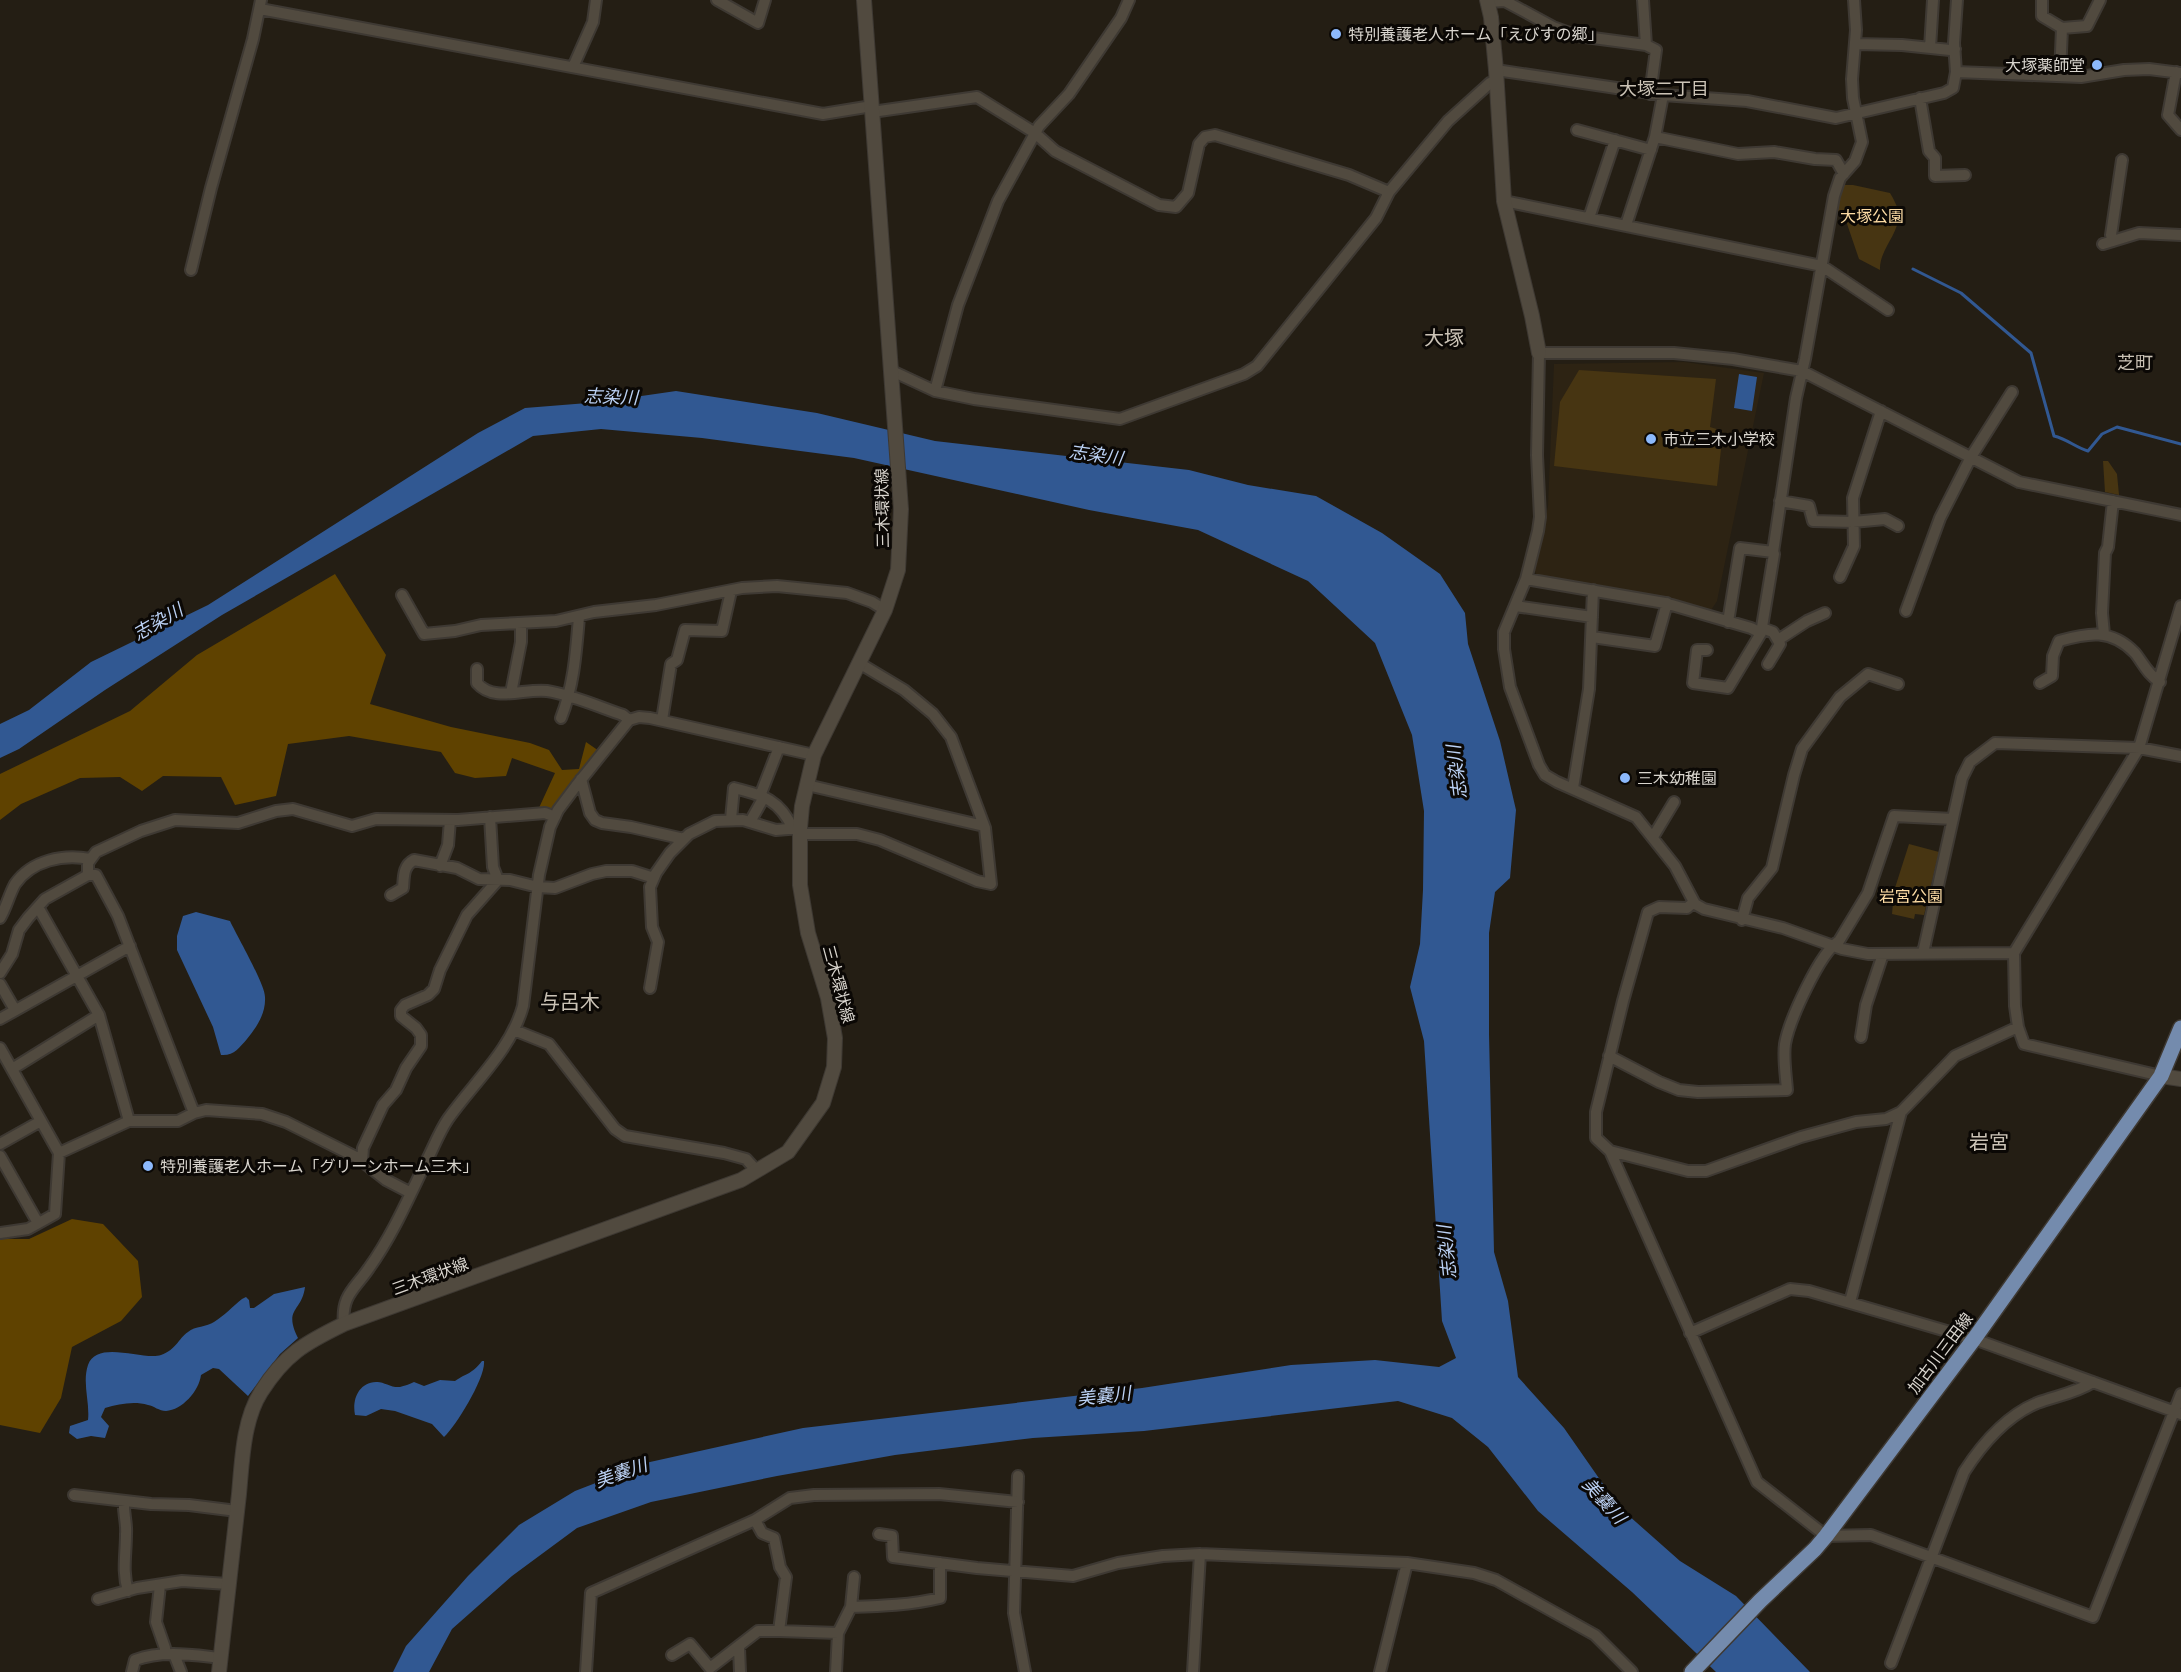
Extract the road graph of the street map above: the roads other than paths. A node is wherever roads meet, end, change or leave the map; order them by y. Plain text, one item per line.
1 (596, 0) edge
2 (717, 0) edge
3 (765, 0) edge
4 (864, 0) edge
5 (1129, 0) edge
6 (1643, 0) edge
7 (1854, 0) edge
8 (1933, 0) edge
9 (1957, 0) edge
10 (2042, 0) edge
11 (2100, 0) edge
12 (1487, 1) edge
13 (260, 4) edge
14 (2062, 28) junction
15 (1855, 44) junction
16 (1646, 45) junction
17 (1930, 48) junction
18 (1955, 49) junction
19 (573, 67) junction
20 (1956, 72) junction
21 (2178, 73) edge
22 (1496, 76) junction
23 (2060, 76) junction
24 (1650, 94) junction
25 (1663, 95) junction
26 (1920, 98) junction
27 (872, 109) junction
28 (1856, 113) junction
29 (1577, 130) dead end
30 (2181, 130) edge
31 (1035, 133) junction
32 (1655, 136) junction
33 (1614, 140) junction
34 (1651, 150) junction
35 (2122, 160) dead end
36 (1844, 174) junction
37 (1965, 175) dead end
38 (1389, 192) junction
39 (1504, 201) junction
40 (1589, 218) junction
41 (1626, 225) junction
42 (2181, 235) edge
43 (1822, 266) junction
44 (191, 270) dead end
45 (1888, 310) dead end
46 (1539, 353) junction
47 (892, 371) junction
48 (1802, 371) junction
49 (935, 391) junction
50 (2012, 392) dead end
51 (1881, 411) junction
52 (1971, 457) junction
53 (1780, 501) junction
54 (2113, 501) junction
55 (2181, 515) edge
56 (1853, 522) junction
57 (1898, 526) dead end
58 (1773, 552) junction
59 (1840, 577) dead end
60 (1526, 579) junction
61 (1593, 590) junction
62 (731, 591) junction
63 (402, 596) dead end
64 (1666, 603) junction
65 (1515, 606) junction
66 (2181, 606) edge
67 (885, 610) junction
68 (1906, 611) dead end
69 (1825, 613) dead end
70 (579, 617) junction
71 (1592, 617) junction
72 (1728, 622) junction
73 (521, 623) junction
74 (1761, 631) junction
75 (2104, 634) junction
76 (1592, 637) junction
77 (1778, 640) junction
78 (1707, 650) dead end
79 (859, 663) junction
80 (1768, 664) dead end
81 (477, 669) dead end
82 (2160, 682) junction
83 (2040, 683) dead end
84 (1898, 684) dead end
85 (512, 693) junction
86 (569, 697) junction
87 (561, 718) dead end
88 (629, 720) junction
89 (662, 720) junction
90 (779, 747) junction
91 (2139, 748) junction
92 (814, 755) junction
93 (2181, 756) edge
94 (581, 779) junction
95 (807, 784) junction
96 (1573, 788) junction
97 (762, 796) junction
98 (1674, 801) dead end
99 (490, 817) junction
100 (555, 817) junction
101 (731, 819) junction
102 (1953, 819) junction
103 (450, 820) junction
104 (750, 822) junction
105 (984, 826) junction
106 (798, 831) junction
107 (1653, 837) junction
108 (684, 839) junction
109 (90, 860) junction
110 (440, 866) junction
111 (88, 874) junction
112 (654, 878) junction
113 (498, 880) junction
114 (538, 887) junction
115 (391, 895) dead end
116 (1694, 902) junction
117 (38, 907) junction
118 (0, 918) edge
119 (1742, 920) junction
120 (130, 946) junction
121 (1831, 946) junction
122 (2014, 952) junction
123 (1923, 953) junction
124 (1883, 954) junction
125 (0, 973) edge
126 (77, 976) junction
127 (0, 984) edge
128 (650, 988) dead end
129 (15, 1010) junction
130 (99, 1015) junction
131 (0, 1019) edge
132 (2018, 1027) junction
133 (514, 1030) junction
134 (2180, 1035) edge
135 (1861, 1037) dead end
136 (0, 1048) edge
137 (1609, 1056) junction
138 (12, 1069) junction
139 (2161, 1076) junction
140 (2181, 1079) edge
141 (1901, 1112) junction
142 (194, 1113) junction
143 (41, 1121) junction
144 (129, 1121) junction
145 (0, 1144) edge
146 (1610, 1151) junction
147 (59, 1153) junction
148 (0, 1156) edge
149 (362, 1161) junction
150 (757, 1171) junction
151 (411, 1193) junction
152 (38, 1223) junction
153 (0, 1233) edge
154 (1850, 1302) junction
155 (344, 1324) junction
156 (1690, 1333) junction
157 (1974, 1339) junction
158 (2093, 1382) junction
159 (2181, 1394) edge
160 (2178, 1413) edge
161 (1018, 1476) dead end
162 (74, 1495) dead end
163 (124, 1501) junction
164 (1018, 1502) junction
165 (237, 1511) junction
166 (755, 1520) junction
167 (879, 1534) dead end
168 (1826, 1536) junction
169 (1200, 1554) junction
170 (1930, 1557) junction
171 (940, 1563) junction
172 (1407, 1563) junction
173 (1015, 1571) junction
174 (854, 1577) dead end
175 (160, 1584) junction
176 (228, 1584) junction
177 (128, 1591) junction
178 (98, 1599) dead end
179 (851, 1607) junction
180 (779, 1631) junction
181 (838, 1633) junction
182 (739, 1648) junction
183 (169, 1654) junction
184 (672, 1655) dead end
185 (221, 1658) junction
186 (1891, 1663) dead end
187 (132, 1672) edge
188 (181, 1672) edge
189 (219, 1672) edge
190 (586, 1672) edge
191 (740, 1672) edge
192 (836, 1672) edge
193 (1025, 1672) edge
194 (1193, 1672) edge
195 (1380, 1672) edge
196 (1632, 1672) edge
197 (1692, 1672) edge

1 - 19 street
2 - 3 street
4 - 27 main road, 三木環状線
5 - 31 street
6 - 16 street
7 - 15 street
8 - 17 street
9 - 18 street
10 - 14 street
11 - 14 street
12 - 16 street
12 - 22 main road
13 - 19 street
13 - 44 street
14 - 23 street
15 - 17 street
15 - 28 street
16 - 24 street
17 - 18 street
18 - 20 street
19 - 27 street
20 - 23 street
20 - 26 street
21 - 23 street
21 - 30 street
22 - 24 street
22 - 38 street
22 - 39 main road
24 - 25 street
25 - 28 street
25 - 32 street
26 - 28 street
26 - 37 street
27 - 31 street
27 - 47 main road, 三木環状線
28 - 36 street
29 - 33 street
31 - 38 street
31 - 49 street
32 - 34 street
32 - 36 street
33 - 34 street
33 - 40 street
34 - 41 street
35 - 42 street
36 - 43 street
38 - 49 street
39 - 40 street
39 - 46 main road
40 - 41 street
41 - 43 street
43 - 45 street
43 - 48 street
46 - 48 street
46 - 60 street
47 - 49 street
47 - 67 main road, 三木環状線
48 - 51 street
48 - 53 street
50 - 52 street
51 - 52 street
51 - 56 street
52 - 54 street
52 - 68 street
53 - 56 street
53 - 58 street
54 - 55 street
54 - 75 street
56 - 57 street
56 - 59 street
58 - 72 street
58 - 74 street
60 - 61 street
60 - 65 street
61 - 64 street
61 - 71 street
62 - 67 street
62 - 70 street
62 - 89 street
63 - 73 street
64 - 72 street
64 - 76 street
65 - 71 street
65 - 96 street
66 - 82 street
67 - 79 main road, 三木環状線
69 - 77 street
70 - 73 street
70 - 86 street
71 - 76 street
72 - 74 street
73 - 85 street
74 - 77 street
74 - 78 street
75 - 82 street
75 - 83 street
76 - 96 street
77 - 80 street
79 - 92 main road, 三木環状線
79 - 105 street
81 - 85 street
82 - 91 street
84 - 119 street
85 - 86 street
86 - 87 street
86 - 88 street
88 - 89 street
88 - 94 street
89 - 90 street
90 - 92 street
90 - 97 street
91 - 93 street
91 - 102 street
91 - 122 street
92 - 95 main road, 三木環状線
94 - 100 street
94 - 108 street
95 - 105 street
95 - 106 main road, 三木環状線
96 - 107 street
97 - 101 street
97 - 104 street
97 - 106 street
98 - 107 street
99 - 100 street
99 - 103 street
99 - 113 street
100 - 114 street
101 - 104 street
101 - 108 street
102 - 121 street
102 - 123 street
103 - 109 street
103 - 110 street
104 - 106 street
105 - 106 street
106 - 150 main road, 三木環状線
107 - 116 street
108 - 112 street
109 - 111 street
109 - 118 street
110 - 113 street
110 - 115 street
111 - 117 street
111 - 120 street
112 - 114 street
112 - 128 street
113 - 114 street
113 - 149 street
114 - 133 street
116 - 119 street
116 - 137 street
117 - 125 street
117 - 126 street
119 - 121 street
120 - 126 street
120 - 142 street
121 - 124 street
121 - 137 street
122 - 123 street
122 - 132 street
123 - 124 street
124 - 135 street
126 - 129 street
126 - 130 street
127 - 129 street
129 - 131 street
130 - 138 street
130 - 144 street
132 - 139 street
132 - 141 street
133 - 150 street
133 - 151 street
134 - 139 main road, 加古川三田線
136 - 138 street
137 - 146 street
138 - 143 street
139 - 140 main road
139 - 157 main road, 加古川三田線
141 - 146 street
141 - 154 street
142 - 144 street
142 - 149 street
143 - 145 street
143 - 147 street
144 - 147 street
146 - 156 street
147 - 152 street
148 - 152 street
149 - 151 street
150 - 155 main road, 三木環状線
151 - 155 street
152 - 153 street
154 - 156 street
154 - 157 street
155 - 165 main road, 三木環状線
156 - 168 street
157 - 158 street
157 - 168 main road, 加古川三田線
158 - 160 street
158 - 170 street
159 - 160 street
160 - 170 street
161 - 164 street
162 - 163 street
163 - 165 street
163 - 177 street
164 - 166 street
164 - 173 street
165 - 176 main road, 三木環状線
166 - 180 street
166 - 190 street
167 - 171 street
168 - 170 street
168 - 197 main road, 加古川三田線
169 - 172 street
169 - 173 street
169 - 194 street
170 - 186 street
171 - 173 street
171 - 179 street
172 - 195 street
172 - 196 street
173 - 193 street
174 - 179 street
175 - 176 street
175 - 177 street
175 - 183 street
176 - 185 main road, 三木環状線
177 - 178 street
179 - 181 street
180 - 181 street
180 - 182 street
181 - 192 street
182 - 184 street
182 - 191 street
183 - 185 street
183 - 187 street
183 - 188 street
185 - 189 main road, 三木環状線

